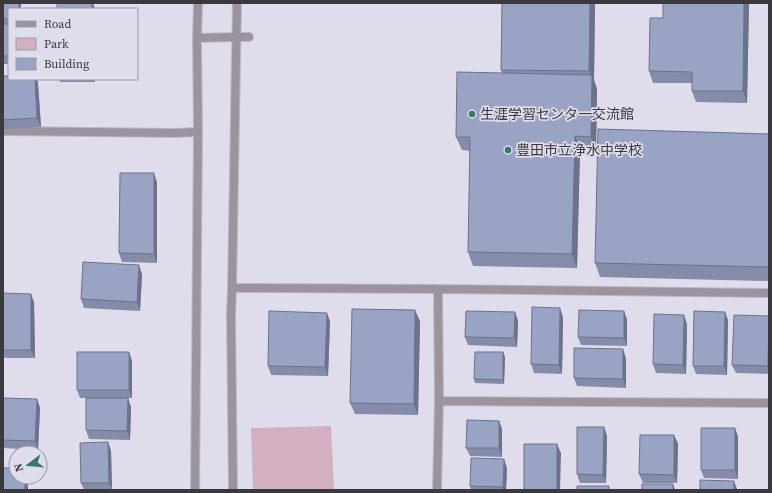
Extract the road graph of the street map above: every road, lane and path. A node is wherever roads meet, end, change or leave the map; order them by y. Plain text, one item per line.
1 (198, 3) edge
2 (237, 3) edge
3 (236, 37) junction
4 (197, 38) junction
5 (249, 38) dead end
6 (3, 132) edge
7 (198, 132) junction
8 (232, 288) junction
9 (438, 289) junction
10 (769, 292) edge
11 (439, 400) junction
12 (769, 403) edge
13 (195, 490) edge
14 (233, 490) edge
15 (437, 490) edge

1 - 4 street
2 - 3 street
3 - 4 street
3 - 5 street
3 - 8 street
4 - 7 street
6 - 7 street
7 - 13 street
8 - 9 street
8 - 14 street
9 - 10 street
9 - 11 street
11 - 12 street
11 - 15 street

